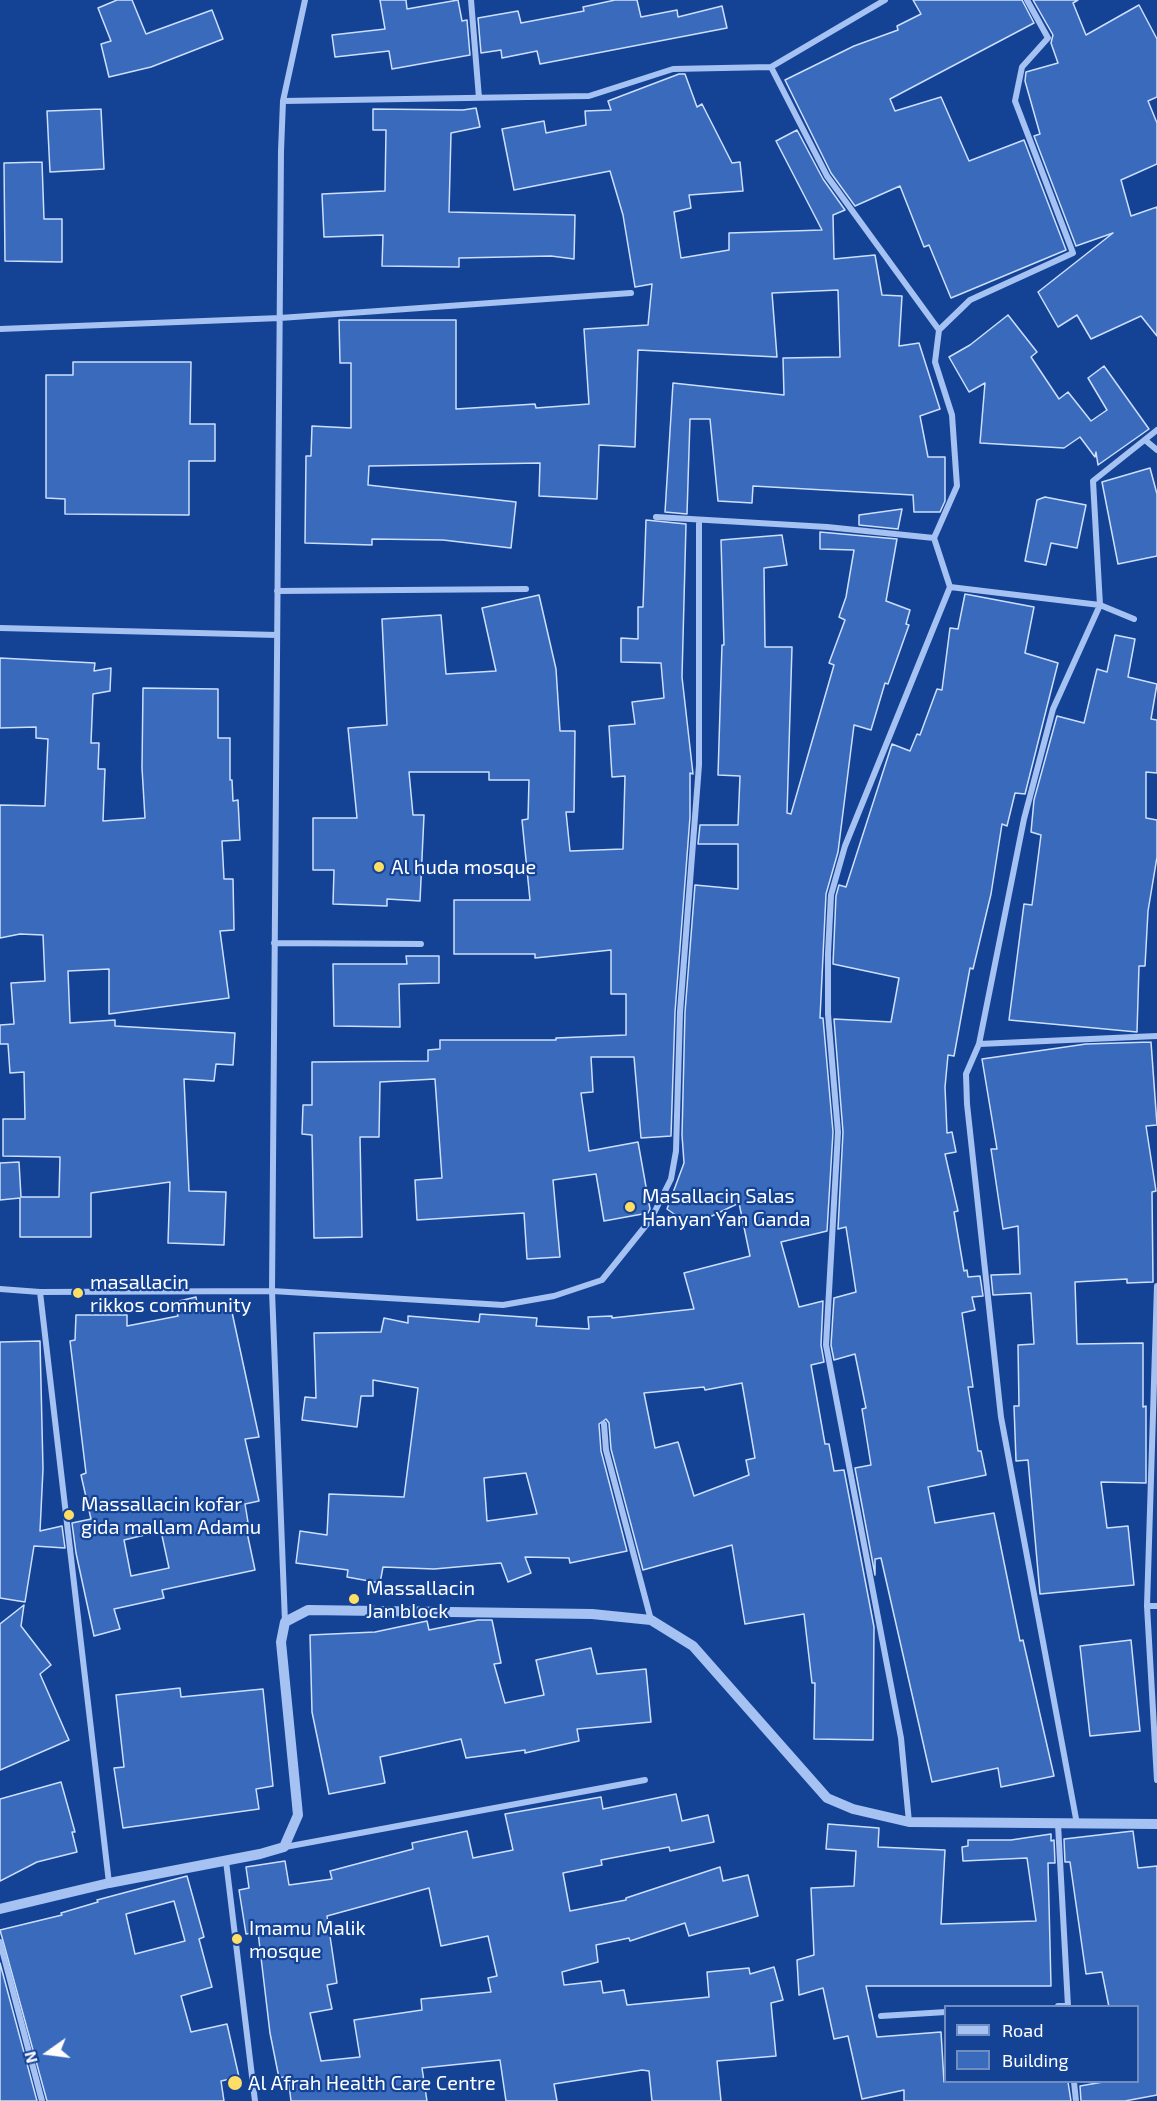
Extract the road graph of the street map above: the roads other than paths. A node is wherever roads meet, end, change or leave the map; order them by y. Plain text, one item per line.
1 (305, 0) edge
2 (471, 0) edge
3 (885, 0) edge
4 (1027, 0) edge
5 (771, 67) junction
6 (479, 98) junction
7 (283, 101) junction
8 (631, 293) dead end
9 (280, 318) junction
10 (0, 329) edge
11 (939, 330) junction
12 (1157, 430) edge
13 (1145, 440) junction
14 (1157, 450) edge
15 (656, 517) dead end
16 (699, 520) junction
17 (934, 538) junction
18 (951, 587) junction
19 (526, 589) dead end
20 (277, 591) junction
21 (1100, 605) junction
22 (1134, 618) dead end
23 (0, 627) edge
24 (277, 635) junction
25 (274, 943) junction
26 (421, 944) dead end
27 (1157, 1036) edge
28 (979, 1044) junction
29 (1157, 1286) edge
30 (0, 1289) edge
31 (40, 1292) junction
32 (272, 1292) junction
33 (604, 1424) dead end
34 (1154, 1430) edge
35 (1147, 1606) junction
36 (1157, 1606) edge
37 (651, 1620) junction
38 (285, 1622) junction
39 (645, 1780) dead end
40 (1157, 1780) edge
41 (909, 1822) junction
42 (1058, 1824) junction
43 (1077, 1824) junction
44 (1157, 1824) edge
45 (284, 1847) junction
46 (226, 1861) junction
47 (109, 1882) junction
48 (0, 1909) edge
49 (0, 1942) edge
50 (1068, 2005) edge
51 (944, 2012) edge
52 (881, 2016) dead end
53 (1074, 2083) edge
54 (42, 2101) edge
55 (255, 2101) edge
56 (1076, 2101) edge

1 - 7 street
2 - 6 street
3 - 5 street
4 - 11 street
5 - 6 street
5 - 11 street
6 - 7 street
7 - 9 street
8 - 9 street
9 - 10 street
9 - 20 street
11 - 17 street
12 - 13 street
13 - 14 street
13 - 21 street
15 - 16 street
16 - 17 street
16 - 32 street
17 - 18 street
18 - 21 street
18 - 41 street
19 - 20 street
20 - 24 street
21 - 22 street
21 - 28 street
23 - 24 street
24 - 25 street
25 - 26 street
25 - 32 street
27 - 28 street
28 - 43 street
29 - 34 street
30 - 31 street
31 - 32 street
31 - 47 street
32 - 38 street
33 - 37 street
34 - 35 street
35 - 36 street
35 - 40 street
37 - 38 street
37 - 41 street
38 - 45 street
39 - 45 street
41 - 42 street
42 - 43 street
42 - 50 street
43 - 44 street
45 - 46 street
46 - 47 street
46 - 55 street
47 - 48 street
49 - 54 street
51 - 52 street
53 - 56 street

